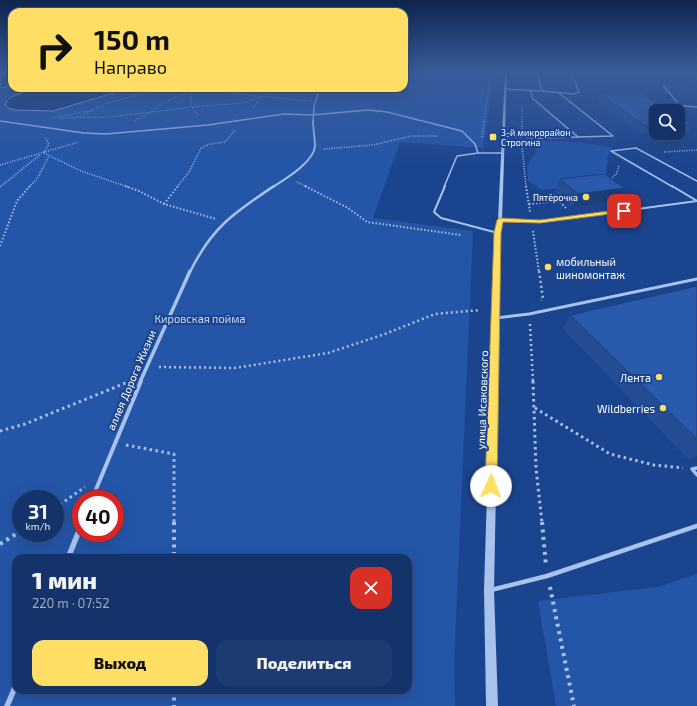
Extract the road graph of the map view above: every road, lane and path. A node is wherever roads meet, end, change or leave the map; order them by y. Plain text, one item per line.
1 (105, 104) edge
2 (161, 104) edge
3 (192, 104) edge
4 (231, 104) edge
5 (314, 104) edge
6 (487, 104) edge
7 (505, 104) edge
8 (539, 104) edge
9 (573, 104) edge
10 (522, 106) dead end
11 (192, 107) junction
12 (685, 107) edge
13 (697, 107) edge
14 (151, 112) junction
15 (312, 115) junction
16 (77, 118) junction
17 (51, 119) dead end
18 (0, 121) edge
19 (131, 122) dead end
20 (208, 125) junction
21 (54, 129) junction
22 (504, 136) junction
23 (444, 137) dead end
24 (522, 137) junction
25 (578, 137) junction
26 (82, 142) dead end
27 (226, 142) dead end
28 (475, 144) junction
29 (315, 150) junction
30 (697, 150) edge
31 (44, 152) junction
32 (645, 152) junction
33 (478, 153) junction
34 (503, 153) junction
35 (49, 156) junction
36 (621, 157) junction
37 (0, 165) edge
38 (287, 177) junction
39 (697, 181) edge
40 (606, 184) edge
41 (0, 187) edge
42 (617, 192) edge
43 (553, 202) dead end
44 (697, 202) edge
45 (164, 204) junction
46 (528, 204) junction
47 (640, 209) junction
48 (500, 220) junction
49 (224, 222) junction
50 (532, 222) junction
51 (498, 233) junction
52 (462, 235) dead end
53 (0, 246) edge
54 (697, 279) edge
55 (480, 310) dead end
56 (529, 314) junction
57 (496, 318) junction
58 (146, 366) junction
59 (141, 376) junction
60 (534, 408) junction
61 (0, 431) edge
62 (115, 443) junction
63 (697, 468) edge
64 (692, 469) junction
65 (102, 475) junction
66 (697, 475) edge
67 (96, 490) edge
68 (64, 502) edge
69 (697, 526) edge
70 (12, 537) edge
71 (74, 542) edge
72 (0, 544) edge
73 (70, 554) edge
74 (174, 554) edge
75 (547, 576) junction
76 (489, 590) junction
77 (12, 694) edge
78 (174, 694) edge
79 (7, 706) edge
80 (174, 706) edge
81 (492, 706) edge
82 (574, 706) edge

1 - 16 path
2 - 14 path
3 - 11 path
4 - 11 path
5 - 15 street
6 - 28 path
7 - 22 street, улица Исаковского
8 - 25 lane
9 - 25 lane
10 - 24 path
11 - 14 path
11 - 20 path
12 - 13 lane
14 - 16 path
14 - 19 path
15 - 20 lane
15 - 28 lane
15 - 29 street
16 - 17 path
16 - 21 path
18 - 21 lane
20 - 21 lane
22 - 24 lane
22 - 34 street, улица Исаковского
23 - 29 path
24 - 25 lane
24 - 46 path
26 - 31 path
27 - 45 path
28 - 33 lane
29 - 38 street, аллея Дорога Жизни
30 - 32 path
31 - 35 path
31 - 37 path
31 - 41 path
32 - 36 lane
32 - 39 lane
33 - 34 lane
33 - 51 lane
34 - 48 street, улица Исаковского
35 - 45 path
35 - 53 path
36 - 40 path
36 - 44 lane
38 - 49 street, аллея Дорога Жизни
38 - 52 path
42 - 47 path
43 - 46 path
44 - 47 lane
45 - 49 path
46 - 50 path
47 - 50 lane
48 - 50 lane
48 - 51 street, улица Исаковского
49 - 58 street, аллея Дорога Жизни
50 - 56 path
51 - 57 street, улица Исаковского
54 - 56 lane
55 - 58 path
56 - 57 lane
56 - 60 path
57 - 76 street, улица Исаковского
58 - 59 street, аллея Дорога Жизни
59 - 61 path
59 - 62 street, аллея Дорога Жизни
60 - 64 path
60 - 75 path
62 - 65 street, аллея Дорога Жизни
62 - 74 path
63 - 64 lane
64 - 66 lane
65 - 67 street, аллея Дорога Жизни
65 - 68 path
69 - 75 lane
70 - 72 path
71 - 73 street
75 - 76 lane
75 - 82 path
76 - 81 street, улица Исаковского
77 - 79 street
78 - 80 path

